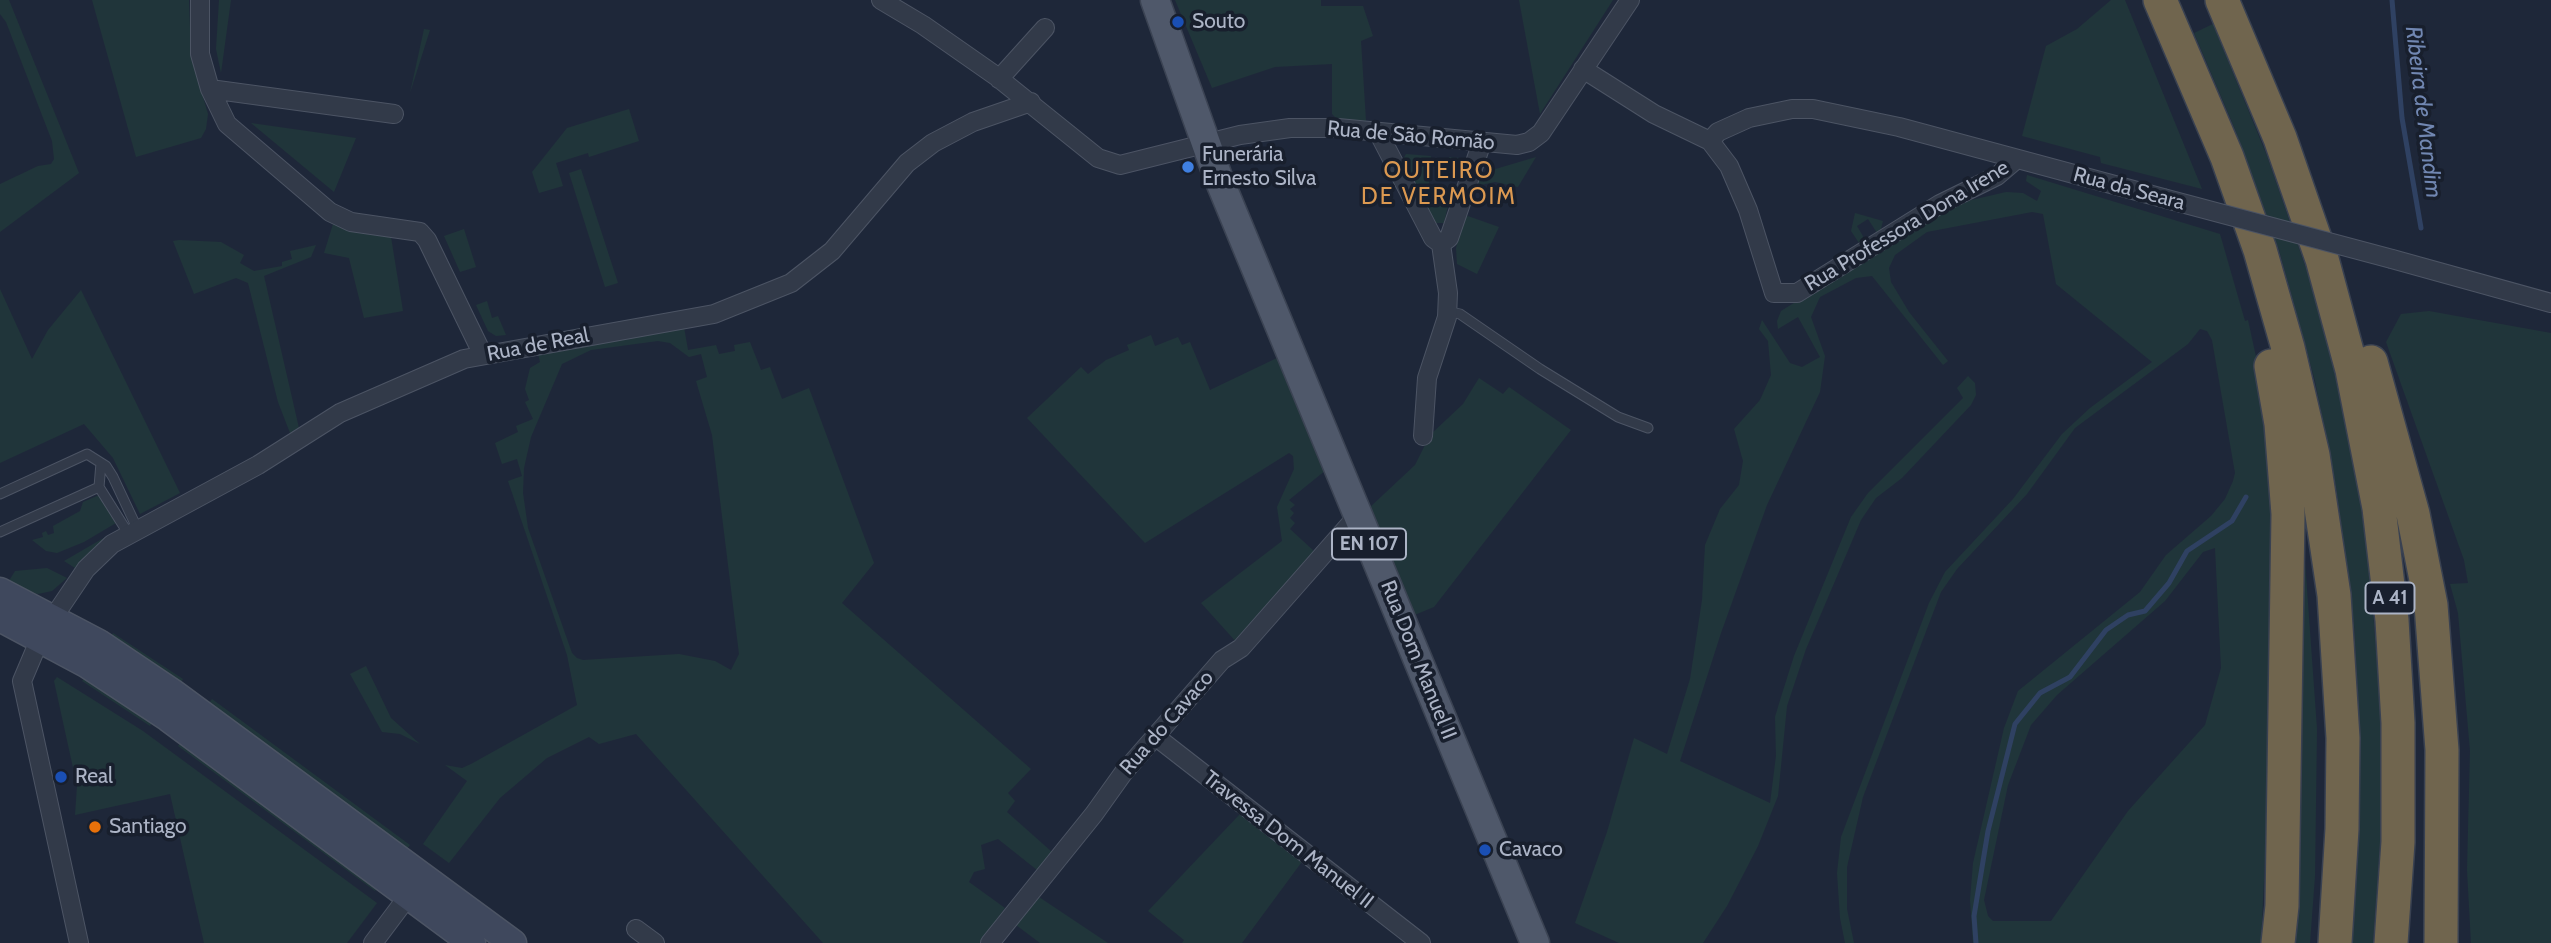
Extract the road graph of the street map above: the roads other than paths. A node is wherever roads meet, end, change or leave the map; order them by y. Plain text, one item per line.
1 (200, 0) edge
2 (881, 0) edge
3 (1155, 0) edge
4 (1630, 0) edge
5 (2160, 0) edge
6 (2222, 0) edge
7 (1045, 28) dead end
8 (1583, 69) junction
9 (999, 79) junction
10 (210, 89) junction
11 (1031, 102) junction
12 (394, 114) dead end
13 (1378, 132) junction
14 (1710, 141) junction
15 (1482, 142) junction
16 (1206, 143) junction
17 (2017, 159) junction
18 (1441, 244) junction
19 (2260, 250) junction
20 (2322, 259) junction
21 (2551, 303) edge
22 (1447, 311) junction
23 (483, 355) junction
24 (1648, 428) dead end
25 (1423, 436) dead end
26 (101, 463) junction
27 (99, 487) junction
28 (0, 494) edge
29 (1358, 515) junction
30 (132, 531) junction
31 (0, 532) edge
32 (0, 591) edge
33 (0, 618) edge
34 (48, 628) junction
35 (1155, 736) junction
36 (409, 895) junction
37 (636, 929) dead end
38 (79, 943) edge
39 (373, 943) edge
40 (472, 943) edge
41 (513, 943) edge
42 (655, 943) edge
43 (990, 943) edge
44 (1421, 943) edge
45 (1535, 943) edge
46 (2278, 943) edge
47 (2335, 943) edge
48 (2390, 943) edge
49 (2441, 943) edge

1 - 10 street
2 - 9 street, Rua de São Romão
3 - 16 main road, EN 107
4 - 8 street, Rua de São Romão
5 - 19 highway, A 41
6 - 20 highway, A 41
7 - 9 street
8 - 14 street, Rua Professora Dona Irene
8 - 15 street, Rua de São Romão
9 - 11 street, Rua de São Romão
10 - 12 street
10 - 23 street
11 - 16 street, Rua de São Romão
11 - 23 street, Rua de Real
13 - 15 street, Rua de São Romão
13 - 16 street, Rua de São Romão
13 - 18 street
14 - 17 street, Rua da Seara
14 - 17 street, Rua Professora Dona Irene
15 - 18 street
16 - 29 main road, Rua Dom Manuel II / EN 107
17 - 21 street, Rua da Seara, bridge
18 - 22 street
19 - 46 highway
19 - 47 highway, A 41
20 - 48 highway, A 41
20 - 49 highway
22 - 24 lane
22 - 25 street
23 - 30 street, Rua de Real
26 - 27 lane
26 - 28 lane
26 - 30 lane
27 - 30 lane
27 - 31 lane
29 - 35 street, Rua do Cavaco
29 - 45 main road, Rua Dom Manuel II / EN 107
30 - 34 street, Rua de Real
32 - 34 main road
33 - 34 main road
34 - 36 main road
34 - 38 street, Rua de Real
34 - 41 main road
35 - 43 street, Rua do Cavaco
35 - 44 street, Travessa Dom Manuel II
36 - 39 street
36 - 40 main road
37 - 42 street

